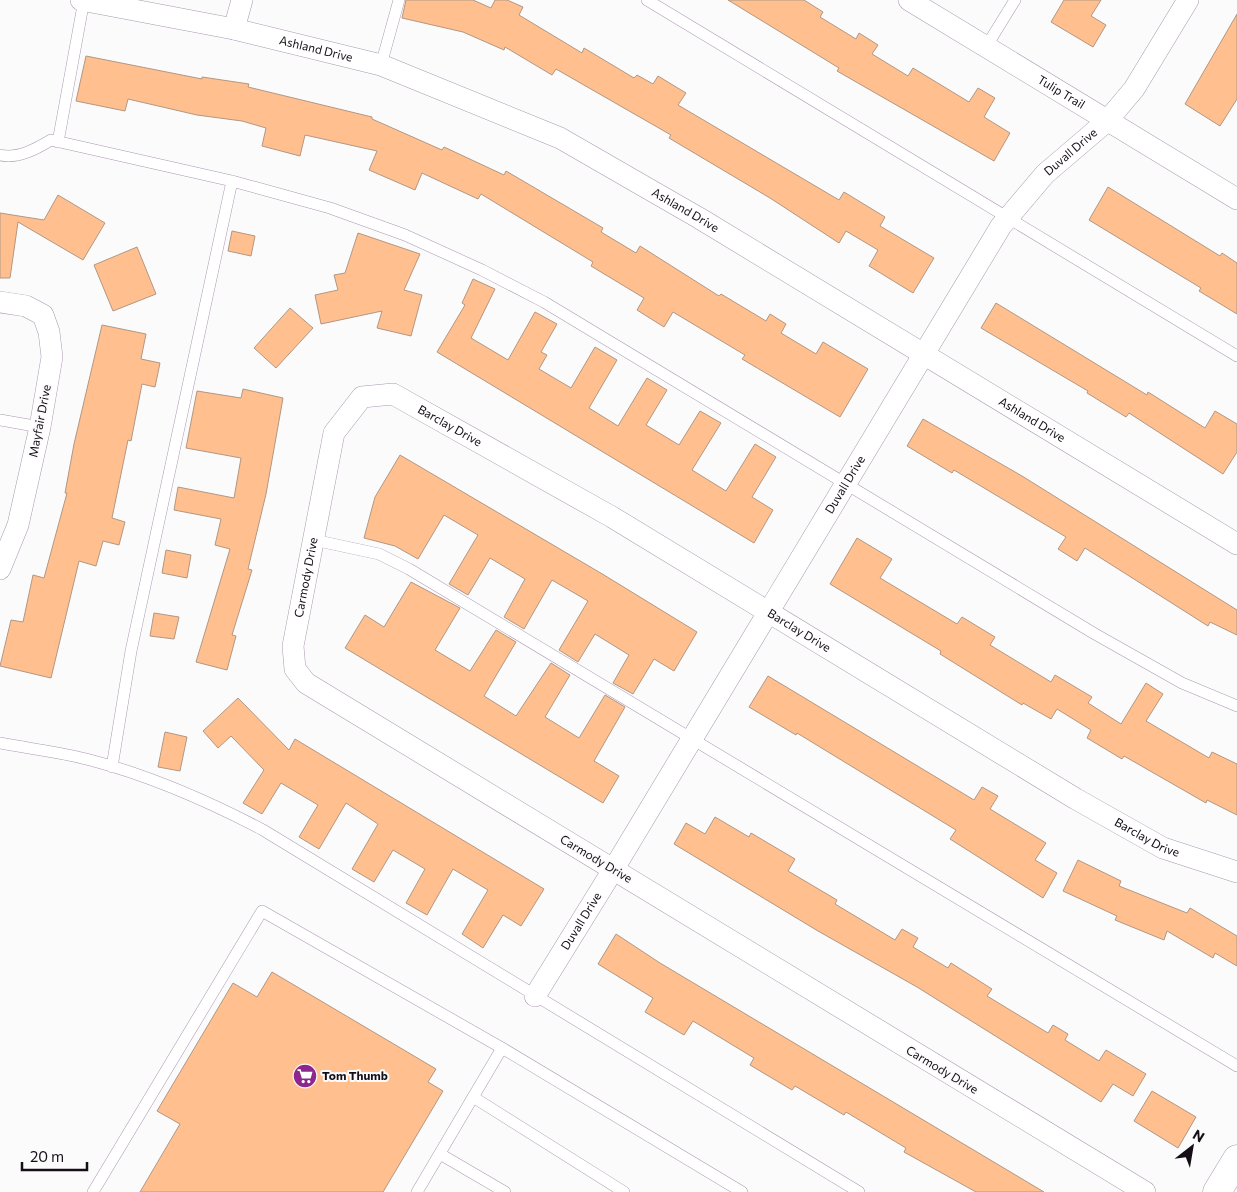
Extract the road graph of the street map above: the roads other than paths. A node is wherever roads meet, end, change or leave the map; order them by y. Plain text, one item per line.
1 (83, 0) edge
2 (242, 0) edge
3 (398, 0) edge
4 (648, 0) edge
5 (909, 0) edge
6 (1015, 0) edge
7 (1188, 0) edge
8 (234, 29) junction
9 (986, 47) junction
10 (381, 65) junction
11 (1107, 121) junction
12 (58, 142) junction
13 (0, 155) edge
14 (232, 181) junction
15 (1235, 193) edge
16 (1008, 218) junction
17 (0, 302) edge
18 (924, 354) junction
19 (1237, 356) edge
20 (362, 396) joint
21 (0, 420) edge
22 (40, 427) junction
23 (846, 484) junction
24 (314, 540) junction
25 (1237, 544) edge
26 (0, 569) edge
27 (768, 613) junction
28 (1237, 706) edge
29 (692, 739) junction
30 (0, 743) edge
31 (112, 767) junction
32 (613, 870) junction
33 (1237, 872) edge
34 (535, 996) junction
35 (502, 1048) junction
36 (1237, 1066) edge
37 (473, 1097) junction
38 (440, 1154) junction
39 (1237, 1159) edge
40 (93, 1192) edge
41 (417, 1192) edge
42 (505, 1192) edge
43 (624, 1192) edge
44 (742, 1192) edge
45 (859, 1192) edge
46 (1145, 1192) edge
47 (1217, 1192) edge

1 - 8 street, Ashland Drive
1 - 12 lane
2 - 8 street
3 - 10 lane
4 - 16 lane
5 - 9 street, Tulip Trail
6 - 9 lane
7 - 11 street, Duvall Drive
8 - 10 street, Ashland Drive
9 - 11 street, Tulip Trail
10 - 18 street, Ashland Drive
11 - 15 street, Tulip Trail
11 - 16 street, Duvall Drive
12 - 13 lane
12 - 14 lane
14 - 23 lane
14 - 31 lane
16 - 18 street, Duvall Drive
16 - 19 lane
17 - 22 street, Mayfair Drive
18 - 23 street, Duvall Drive
18 - 25 street, Ashland Drive
20 - 24 street, Carmody Drive
20 - 27 street, Barclay Drive
21 - 22 lane
22 - 26 street, Mayfair Drive
23 - 27 street, Duvall Drive
23 - 28 lane
24 - 29 lane
24 - 32 street, Carmody Drive
27 - 29 street, Duvall Drive
27 - 33 street, Barclay Drive
29 - 32 street, Duvall Drive
29 - 36 lane
30 - 31 lane
31 - 34 lane
32 - 34 street, Duvall Drive
32 - 46 street, Carmody Drive
34 - 45 lane
35 - 37 lane
35 - 40 lane
35 - 44 lane
37 - 38 lane
37 - 43 lane
38 - 41 lane
38 - 42 lane
39 - 47 main road

